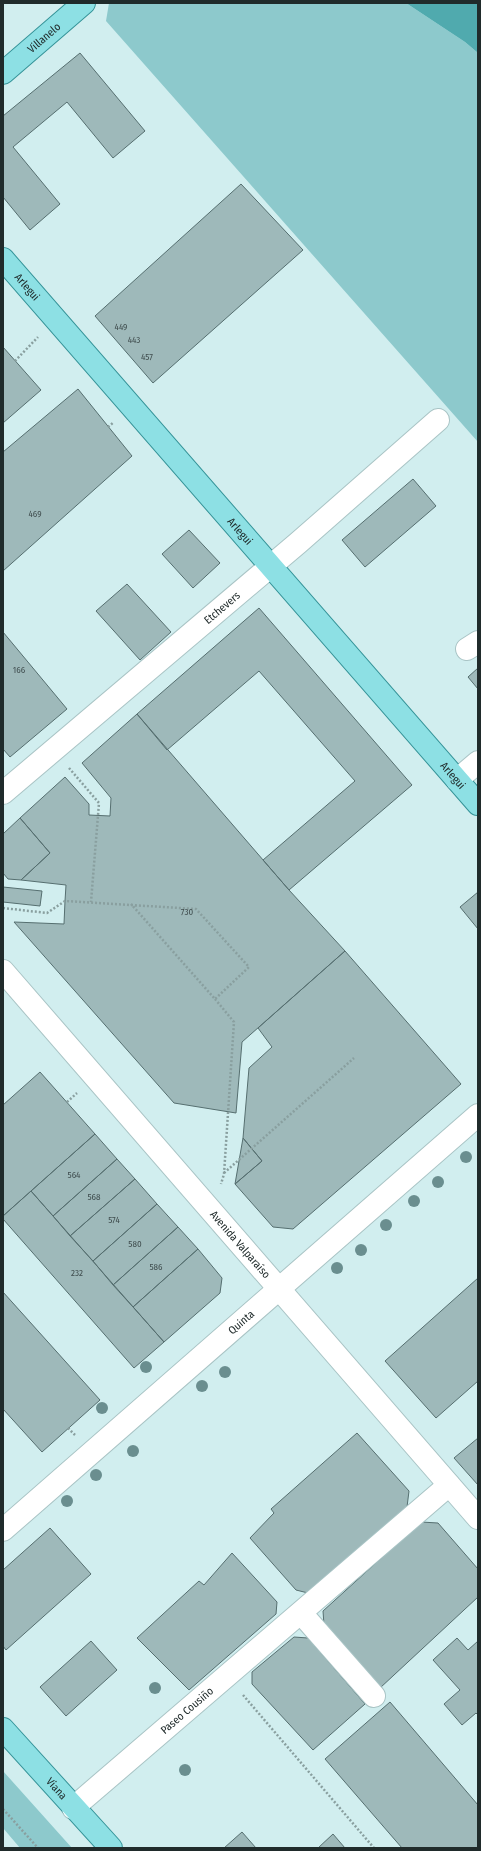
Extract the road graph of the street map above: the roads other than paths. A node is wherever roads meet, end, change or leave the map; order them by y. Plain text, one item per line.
1 (84, 3) edge
2 (3, 73) edge
3 (3, 259) edge
4 (438, 420) dead end
5 (270, 565) junction
6 (478, 762) edge
7 (457, 780) junction
8 (3, 793) edge
9 (478, 804) edge
10 (3, 971) edge
11 (478, 1115) edge
12 (278, 1288) junction
13 (449, 1485) junction
14 (478, 1518) edge
15 (3, 1530) edge
16 (301, 1613) junction
17 (374, 1696) dead end
18 (3, 1729) edge
19 (73, 1808) junction
20 (111, 1848) edge

1 - 2 main road, Villanelo
3 - 5 main road, Arlegui
4 - 5 street, Etchevers
5 - 7 main road, Arlegui
5 - 8 street, Etchevers
6 - 7 street
7 - 9 main road, Arlegui
10 - 12 street, Avenida Valparaíso
11 - 12 street, Quinta
12 - 13 street, Avenida Valparaíso
12 - 15 street, Quinta
13 - 14 street, Avenida Valparaíso
13 - 16 street, Paseo Cousiño
16 - 17 street
16 - 19 street, Paseo Cousiño
18 - 19 main road, Viana
19 - 20 main road, Viana

